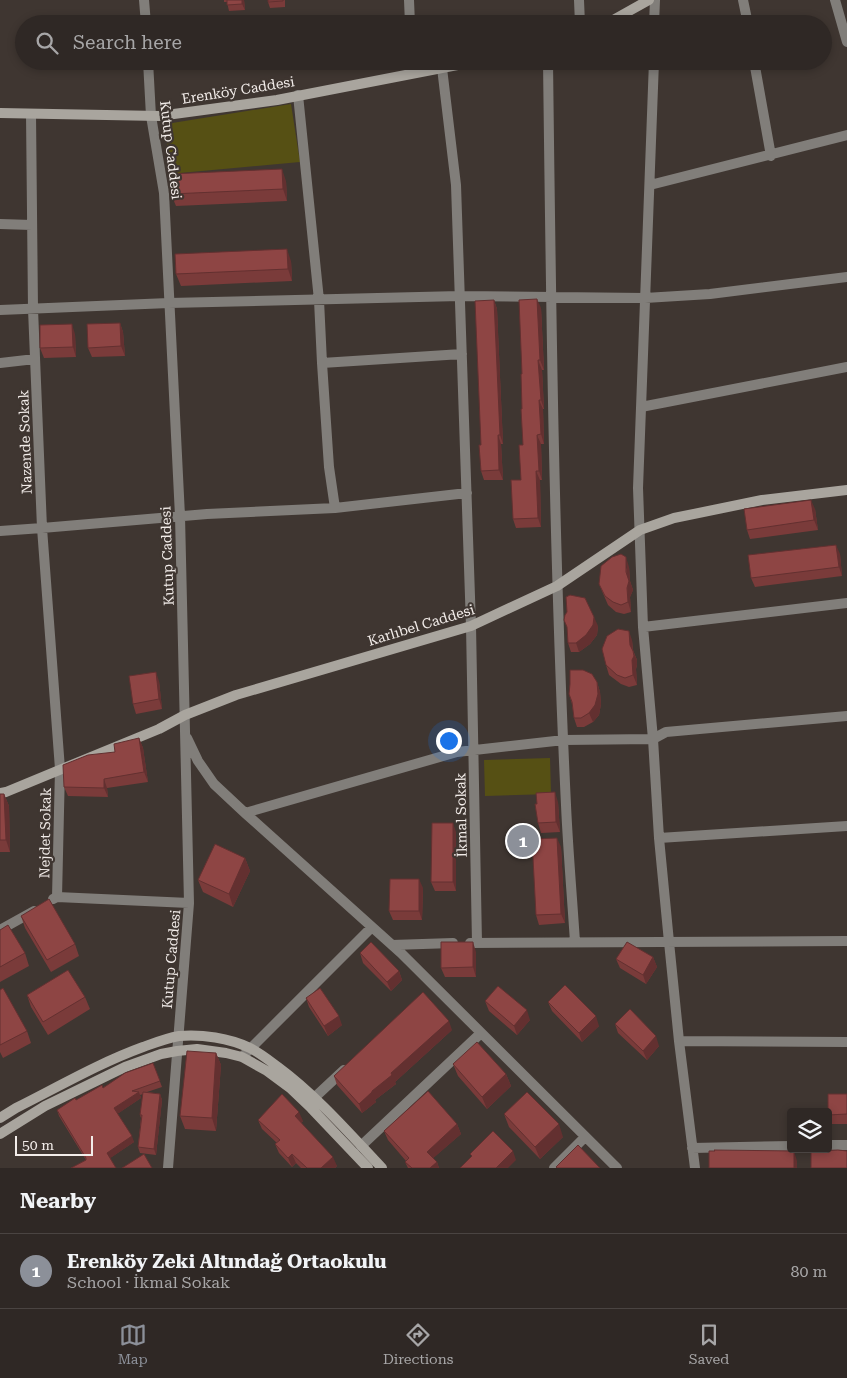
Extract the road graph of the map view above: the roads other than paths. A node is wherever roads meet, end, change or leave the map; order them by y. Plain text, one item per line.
1 (144, 0) edge
2 (409, 0) edge
3 (579, 0) edge
4 (649, 0) edge
5 (655, 0) edge
6 (743, 0) edge
7 (835, 0) edge
8 (145, 15) edge
9 (410, 15) edge
10 (580, 15) edge
11 (622, 15) edge
12 (654, 15) edge
13 (746, 15) edge
14 (847, 42) edge
15 (148, 70) edge
16 (413, 70) edge
17 (430, 70) edge
18 (442, 70) edge
19 (548, 70) edge
20 (654, 70) edge
21 (756, 70) edge
22 (413, 73) junction
23 (298, 95) junction
24 (0, 113) edge
25 (32, 114) junction
26 (151, 116) junction
27 (847, 135) edge
28 (770, 156) junction
29 (650, 185) junction
30 (0, 224) edge
31 (32, 225) junction
32 (847, 277) edge
33 (460, 296) junction
34 (551, 297) junction
35 (645, 298) junction
36 (319, 300) junction
37 (169, 303) junction
38 (33, 309) junction
39 (0, 310) edge
40 (462, 354) junction
41 (35, 359) junction
42 (0, 363) edge
43 (322, 363) junction
44 (847, 367) edge
45 (641, 407) junction
46 (847, 490) edge
47 (467, 493) junction
48 (335, 508) junction
49 (180, 516) junction
50 (42, 528) junction
51 (640, 530) junction
52 (0, 531) edge
53 (557, 586) junction
54 (847, 603) edge
55 (471, 626) junction
56 (643, 627) junction
57 (185, 715) junction
58 (847, 716) edge
59 (186, 734) junction
60 (653, 739) junction
61 (564, 740) junction
62 (473, 750) junction
63 (60, 769) junction
64 (0, 793) edge
65 (245, 813) junction
66 (847, 826) edge
67 (659, 838) junction
68 (57, 897) junction
69 (189, 904) junction
70 (372, 927) junction
71 (0, 930) edge
72 (847, 941) edge
73 (575, 942) junction
74 (669, 942) junction
75 (476, 943) junction
76 (392, 945) junction
77 (481, 1033) junction
78 (178, 1036) junction
79 (678, 1041) junction
80 (847, 1042) edge
81 (250, 1048) junction
82 (177, 1051) junction
83 (242, 1057) junction
84 (349, 1065) edge
85 (314, 1098) junction
86 (0, 1118) edge
87 (0, 1134) edge
88 (585, 1137) junction
89 (832, 1145) edge
90 (847, 1145) edge
91 (361, 1146) junction
92 (787, 1146) edge
93 (692, 1148) junction
94 (168, 1168) edge
95 (368, 1168) edge
96 (382, 1168) edge
97 (554, 1168) edge
98 (617, 1168) edge
99 (695, 1168) edge

1 - 8 street
2 - 9 street
3 - 10 street
4 - 11 street
5 - 12 street
6 - 13 street
7 - 14 street
15 - 26 street, Kutup Caddesi
16 - 22 street
17 - 22 street, Erenköy Caddesi
18 - 33 street, İkmal Sokak
19 - 34 street
20 - 29 street
21 - 28 street
22 - 23 street, Erenköy Caddesi
23 - 26 street, Erenköy Caddesi
23 - 36 street
24 - 25 street, Erenköy Caddesi
25 - 26 street, Erenköy Caddesi
25 - 31 street, Nazende Sokak
26 - 37 street, Kutup Caddesi
27 - 28 street
28 - 29 street
29 - 35 street
30 - 31 street
31 - 38 street, Nazende Sokak
32 - 35 street
33 - 34 street
33 - 36 street
33 - 40 street, İkmal Sokak
34 - 35 street
34 - 53 street
35 - 45 street
36 - 37 street
36 - 43 street
37 - 38 street
37 - 49 street, Kutup Caddesi
38 - 39 street
38 - 41 street, Nazende Sokak
40 - 43 street
40 - 47 street, İkmal Sokak
41 - 42 street
41 - 50 street, Nazende Sokak
43 - 48 street
44 - 45 street
45 - 51 street
46 - 51 street, Karlıbel Caddesi
47 - 48 street
47 - 55 street, İkmal Sokak
48 - 49 street
49 - 50 street
49 - 57 street, Kutup Caddesi
50 - 52 street
50 - 63 street, Nazende Sokak
51 - 53 street, Karlıbel Caddesi
51 - 56 street
53 - 55 street, Karlıbel Caddesi
53 - 61 street
54 - 56 street
55 - 57 street, Karlıbel Caddesi
55 - 62 street, İkmal Sokak
56 - 60 street
57 - 59 street, Kutup Caddesi
57 - 63 street, Karlıbel Caddesi
58 - 60 street
59 - 65 street
59 - 69 street, Kutup Caddesi
60 - 61 street
60 - 67 street
61 - 62 street
61 - 73 street
62 - 65 street
62 - 75 street, İkmal Sokak
63 - 64 street, Karlıbel Caddesi
63 - 68 street, Nejdet Sokak
65 - 70 street
66 - 67 street
67 - 74 street
68 - 69 street
68 - 71 street
69 - 78 street, Kutup Caddesi
70 - 76 street
70 - 81 street
72 - 74 street
73 - 74 street
73 - 75 street
74 - 79 street
75 - 76 street
76 - 77 street
77 - 88 street
77 - 91 street
78 - 81 street
78 - 82 street, Kutup Caddesi
78 - 86 street
79 - 80 street
79 - 93 street
81 - 83 street
81 - 85 street
82 - 83 street
82 - 87 street
82 - 94 street, Kutup Caddesi
83 - 95 street
84 - 85 street
85 - 91 street
88 - 97 street
88 - 98 street
89 - 90 street
91 - 96 street
92 - 93 street
93 - 99 street

